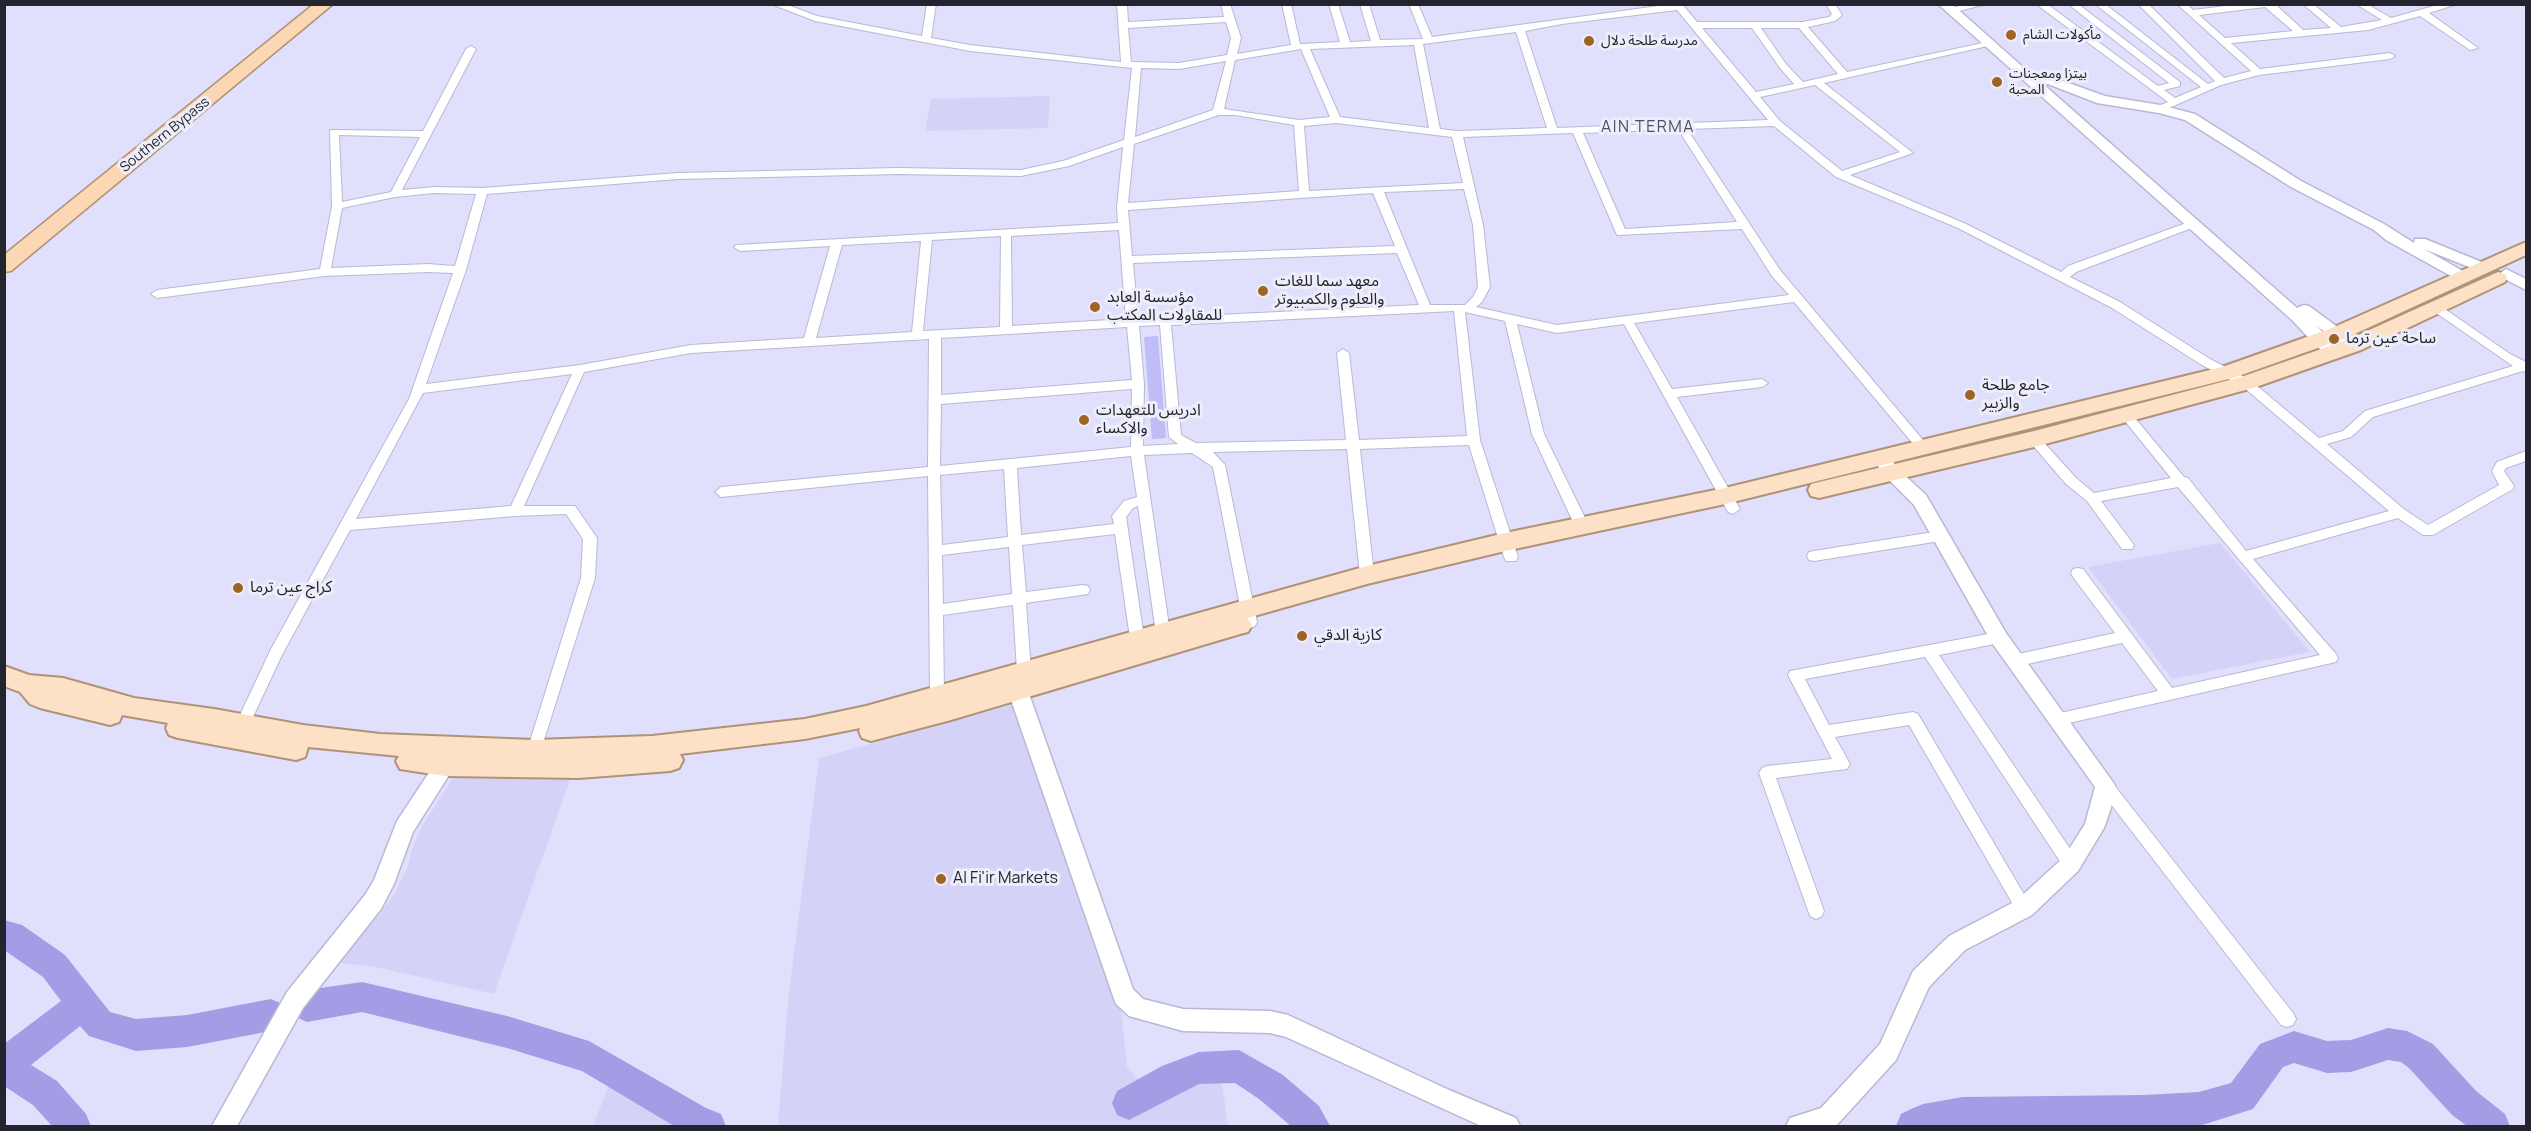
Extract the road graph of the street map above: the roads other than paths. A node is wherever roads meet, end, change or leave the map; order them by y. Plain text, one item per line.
1 (304, 4) edge
2 (325, 4) edge
3 (775, 4) edge
4 (932, 4) edge
5 (1122, 4) edge
6 (1225, 4) edge
7 (1286, 4) edge
8 (1334, 4) edge
9 (1364, 4) edge
10 (1413, 4) edge
11 (1830, 4) edge
12 (1944, 4) edge
13 (1982, 4) edge
14 (2040, 4) edge
15 (2072, 4) edge
16 (2099, 4) edge
17 (2142, 4) edge
18 (2181, 4) edge
19 (2307, 4) edge
20 (2360, 4) edge
21 (2400, 4) edge
22 (2269, 5) edge
23 (2447, 5) edge
24 (1678, 6) edge
25 (1957, 6) edge
26 (2230, 6) edge
27 (2207, 8) edge
28 (2191, 13) junction
29 (2418, 13) junction
30 (1230, 20) junction
31 (2391, 22) junction
32 (1123, 25) junction
33 (1694, 25) junction
34 (1802, 25) junction
35 (1755, 26) junction
36 (1520, 29) junction
37 (2339, 30) junction
38 (2302, 34) junction
39 (926, 39) junction
40 (1423, 41) junction
41 (2223, 41) junction
42 (1376, 43) junction
43 (1989, 43) junction
44 (1346, 45) junction
45 (1300, 47) junction
46 (2473, 48) dead end
47 (471, 49) dead end
48 (2390, 56) dead end
49 (1232, 57) junction
50 (1131, 65) junction
51 (2258, 72) junction
52 (1845, 76) junction
53 (2036, 81) junction
54 (1817, 82) junction
55 (2222, 82) junction
56 (1802, 86) junction
57 (2208, 88) junction
58 (2156, 89) junction
59 (1753, 96) junction
60 (2060, 100) junction
61 (2174, 102) junction
62 (2160, 109) junction
63 (1218, 112) junction
64 (1336, 120) junction
65 (1299, 123) junction
66 (1776, 123) junction
67 (1682, 127) junction
68 (1577, 130) junction
69 (1435, 131) junction
70 (1553, 131) junction
71 (425, 134) junction
72 (1457, 134) junction
73 (1129, 142) junction
74 (1840, 175) junction
75 (1468, 186) junction
76 (1377, 189) junction
77 (482, 191) junction
78 (395, 194) junction
79 (1304, 194) junction
80 (337, 206) junction
81 (1122, 207) junction
82 (2193, 224) junction
83 (1744, 225) junction
84 (1124, 226) junction
85 (2379, 227) junction
86 (1006, 233) junction
87 (927, 237) junction
88 (837, 242) junction
89 (4, 246) edge
90 (740, 247) dead end
91 (2526, 248) edge
92 (1402, 249) junction
93 (1128, 260) junction
94 (2526, 265) edge
95 (4, 266) edge
96 (2484, 268) junction
97 (460, 270) junction
98 (325, 272) junction
99 (2506, 274) junction
100 (2062, 277) junction
101 (2463, 277) junction
102 (2526, 285) edge
103 (157, 294) dead end
104 (1797, 298) junction
105 (1463, 308) junction
106 (2435, 308) junction
107 (1426, 309) junction
108 (1510, 318) junction
109 (1627, 320) junction
110 (1165, 321) junction
111 (1134, 323) junction
112 (1006, 330) junction
113 (935, 334) junction
114 (917, 336) junction
115 (809, 342) junction
116 (2337, 342) junction
117 (1343, 353) dead end
118 (2526, 367) edge
119 (580, 369) junction
120 (2226, 373) junction
121 (1762, 383) dead end
122 (2246, 383) junction
123 (1138, 384) junction
124 (419, 389) junction
125 (1669, 394) junction
126 (934, 400) junction
127 (2127, 416) junction
128 (2034, 439) junction
129 (1474, 440) junction
130 (2316, 443) junction
131 (1352, 445) junction
132 (1194, 447) junction
133 (1924, 449) junction
134 (1137, 451) junction
135 (2526, 456) edge
136 (1010, 464) junction
137 (1887, 466) junction
138 (934, 472) junction
139 (2183, 481) junction
140 (721, 492) dead end
141 (2092, 498) junction
142 (1144, 500) junction
143 (1729, 502) junction
144 (515, 511) junction
145 (2400, 513) junction
146 (347, 525) junction
147 (1581, 526) junction
148 (1121, 528) junction
149 (1940, 536) junction
150 (1015, 542) junction
151 (2127, 545) dead end
152 (1508, 549) junction
153 (935, 551) junction
154 (1814, 556) dead end
155 (2243, 557) junction
156 (2078, 573) dead end
157 (1367, 574) junction
158 (1083, 590) dead end
159 (1018, 599) junction
160 (936, 610) junction
161 (1248, 614) junction
162 (2124, 637) junction
163 (1137, 638) junction
164 (1999, 638) junction
165 (1163, 639) junction
166 (1929, 651) junction
167 (2014, 661) junction
168 (4, 676) edge
169 (1021, 681) junction
170 (2169, 695) junction
171 (937, 697) junction
172 (2056, 720) junction
173 (240, 732) junction
174 (1826, 732) junction
175 (534, 751) junction
176 (450, 757) junction
177 (2105, 785) junction
178 (2071, 864) junction
179 (2024, 908) junction
180 (1816, 911) dead end
181 (2287, 1019) dead end
182 (224, 1126) edge
183 (1508, 1126) edge
184 (1798, 1126) edge

1 - 89 highway, Southern Bypass
2 - 95 highway, Southern Bypass
3 - 39 street
4 - 39 street
5 - 32 street
6 - 30 street
7 - 45 street
8 - 44 street
9 - 42 street
10 - 40 street
11 - 34 street
12 - 43 street
13 - 25 street
14 - 58 street
15 - 58 street
16 - 57 street
17 - 55 street
18 - 28 street
19 - 37 street
20 - 31 street
21 - 29 street
22 - 26 street
22 - 38 street
23 - 29 street
24 - 33 street
24 - 36 street
25 - 53 street
26 - 27 street
27 - 28 street
28 - 41 street
29 - 31 street
29 - 46 street
30 - 32 street
30 - 49 street
31 - 37 street
32 - 50 street
33 - 35 street
33 - 59 street
34 - 35 street
34 - 52 street
35 - 56 street
36 - 40 street
36 - 70 street
37 - 38 street
38 - 41 street
39 - 50 street
40 - 42 street
40 - 69 street
41 - 51 street
42 - 44 street
43 - 52 street
43 - 53 street
44 - 45 street
45 - 49 street
45 - 64 street
47 - 71 street
48 - 51 street
49 - 50 street
49 - 63 street
50 - 73 street
51 - 55 street
52 - 54 street
53 - 60 street
53 - 62 street
54 - 56 street
54 - 74 street
55 - 57 street
56 - 59 street
57 - 61 street
58 - 61 street
59 - 66 street
60 - 82 street
60 - 116 street
61 - 62 street
62 - 85 street
63 - 65 street
63 - 73 street
64 - 65 street
64 - 69 street
65 - 79 street
66 - 67 street
66 - 74 street
67 - 68 street
67 - 83 street
68 - 70 street
68 - 83 street
69 - 72 street
70 - 72 street
71 - 78 street
71 - 80 street
72 - 75 street
73 - 77 street
73 - 81 street
74 - 100 street
75 - 76 street
75 - 105 street
76 - 79 street
76 - 92 street
77 - 78 street
77 - 97 street
78 - 80 street
79 - 81 street
80 - 98 street
81 - 84 street
82 - 100 street
82 - 116 street
83 - 104 street
84 - 86 street
84 - 93 street
85 - 96 street
85 - 101 street
86 - 87 street
86 - 112 street
87 - 88 street
87 - 114 street
88 - 90 street
88 - 115 street
91 - 96 main road
92 - 93 street
92 - 107 street
93 - 111 street
94 - 99 main road
96 - 101 main road
97 - 98 street
97 - 124 street
98 - 103 street
99 - 102 street
99 - 106 main road
100 - 120 street
101 - 116 main road
104 - 109 street
104 - 133 street
105 - 107 street
105 - 108 street
105 - 129 street
106 - 116 main road
106 - 118 street
107 - 110 street
108 - 109 street
108 - 147 street
109 - 125 street
110 - 111 street
110 - 132 street
111 - 112 street
111 - 123 street
112 - 113 street
113 - 114 street
113 - 126 street
114 - 115 street
115 - 119 street
116 - 120 main road
116 - 122 main road
117 - 131 street
118 - 130 street
119 - 124 street
119 - 144 street
120 - 122 street
120 - 133 main road
121 - 125 street
122 - 127 main road
122 - 130 street
123 - 126 street
123 - 134 street
124 - 146 street
125 - 143 street
126 - 138 street
127 - 128 main road
127 - 139 street
128 - 137 main road
128 - 141 street
129 - 131 street
129 - 152 street
130 - 145 street
131 - 132 street
131 - 157 street
132 - 134 street
132 - 161 street
133 - 137 main road
134 - 136 street
134 - 142 street
135 - 145 street
136 - 138 street
136 - 150 street
137 - 143 main road
137 - 149 street
138 - 140 street
138 - 153 street
139 - 141 street
139 - 155 street
141 - 151 street
142 - 148 street
142 - 165 street
143 - 147 main road
143 - 152 main road
144 - 146 street
144 - 175 street
145 - 155 street
146 - 173 street
147 - 152 main road
148 - 150 street
148 - 163 street
149 - 154 street
149 - 164 street
150 - 153 street
150 - 159 street
152 - 157 main road
152 - 161 main road
153 - 160 street
155 - 170 street
156 - 162 street
157 - 161 main road
158 - 159 street
159 - 160 street
159 - 169 street
160 - 171 street
161 - 165 main road
162 - 167 street
162 - 170 street
163 - 165 main road
163 - 169 main road
164 - 166 street
164 - 167 street
165 - 169 main road
166 - 174 street
166 - 178 street
167 - 172 street
168 - 173 main road
169 - 171 main road
169 - 176 main road
169 - 183 street
170 - 172 street
171 - 175 main road
172 - 177 street
173 - 176 main road
174 - 179 street
174 - 180 street
175 - 176 main road
176 - 182 street
177 - 178 street
177 - 181 street
178 - 179 street
179 - 184 street

